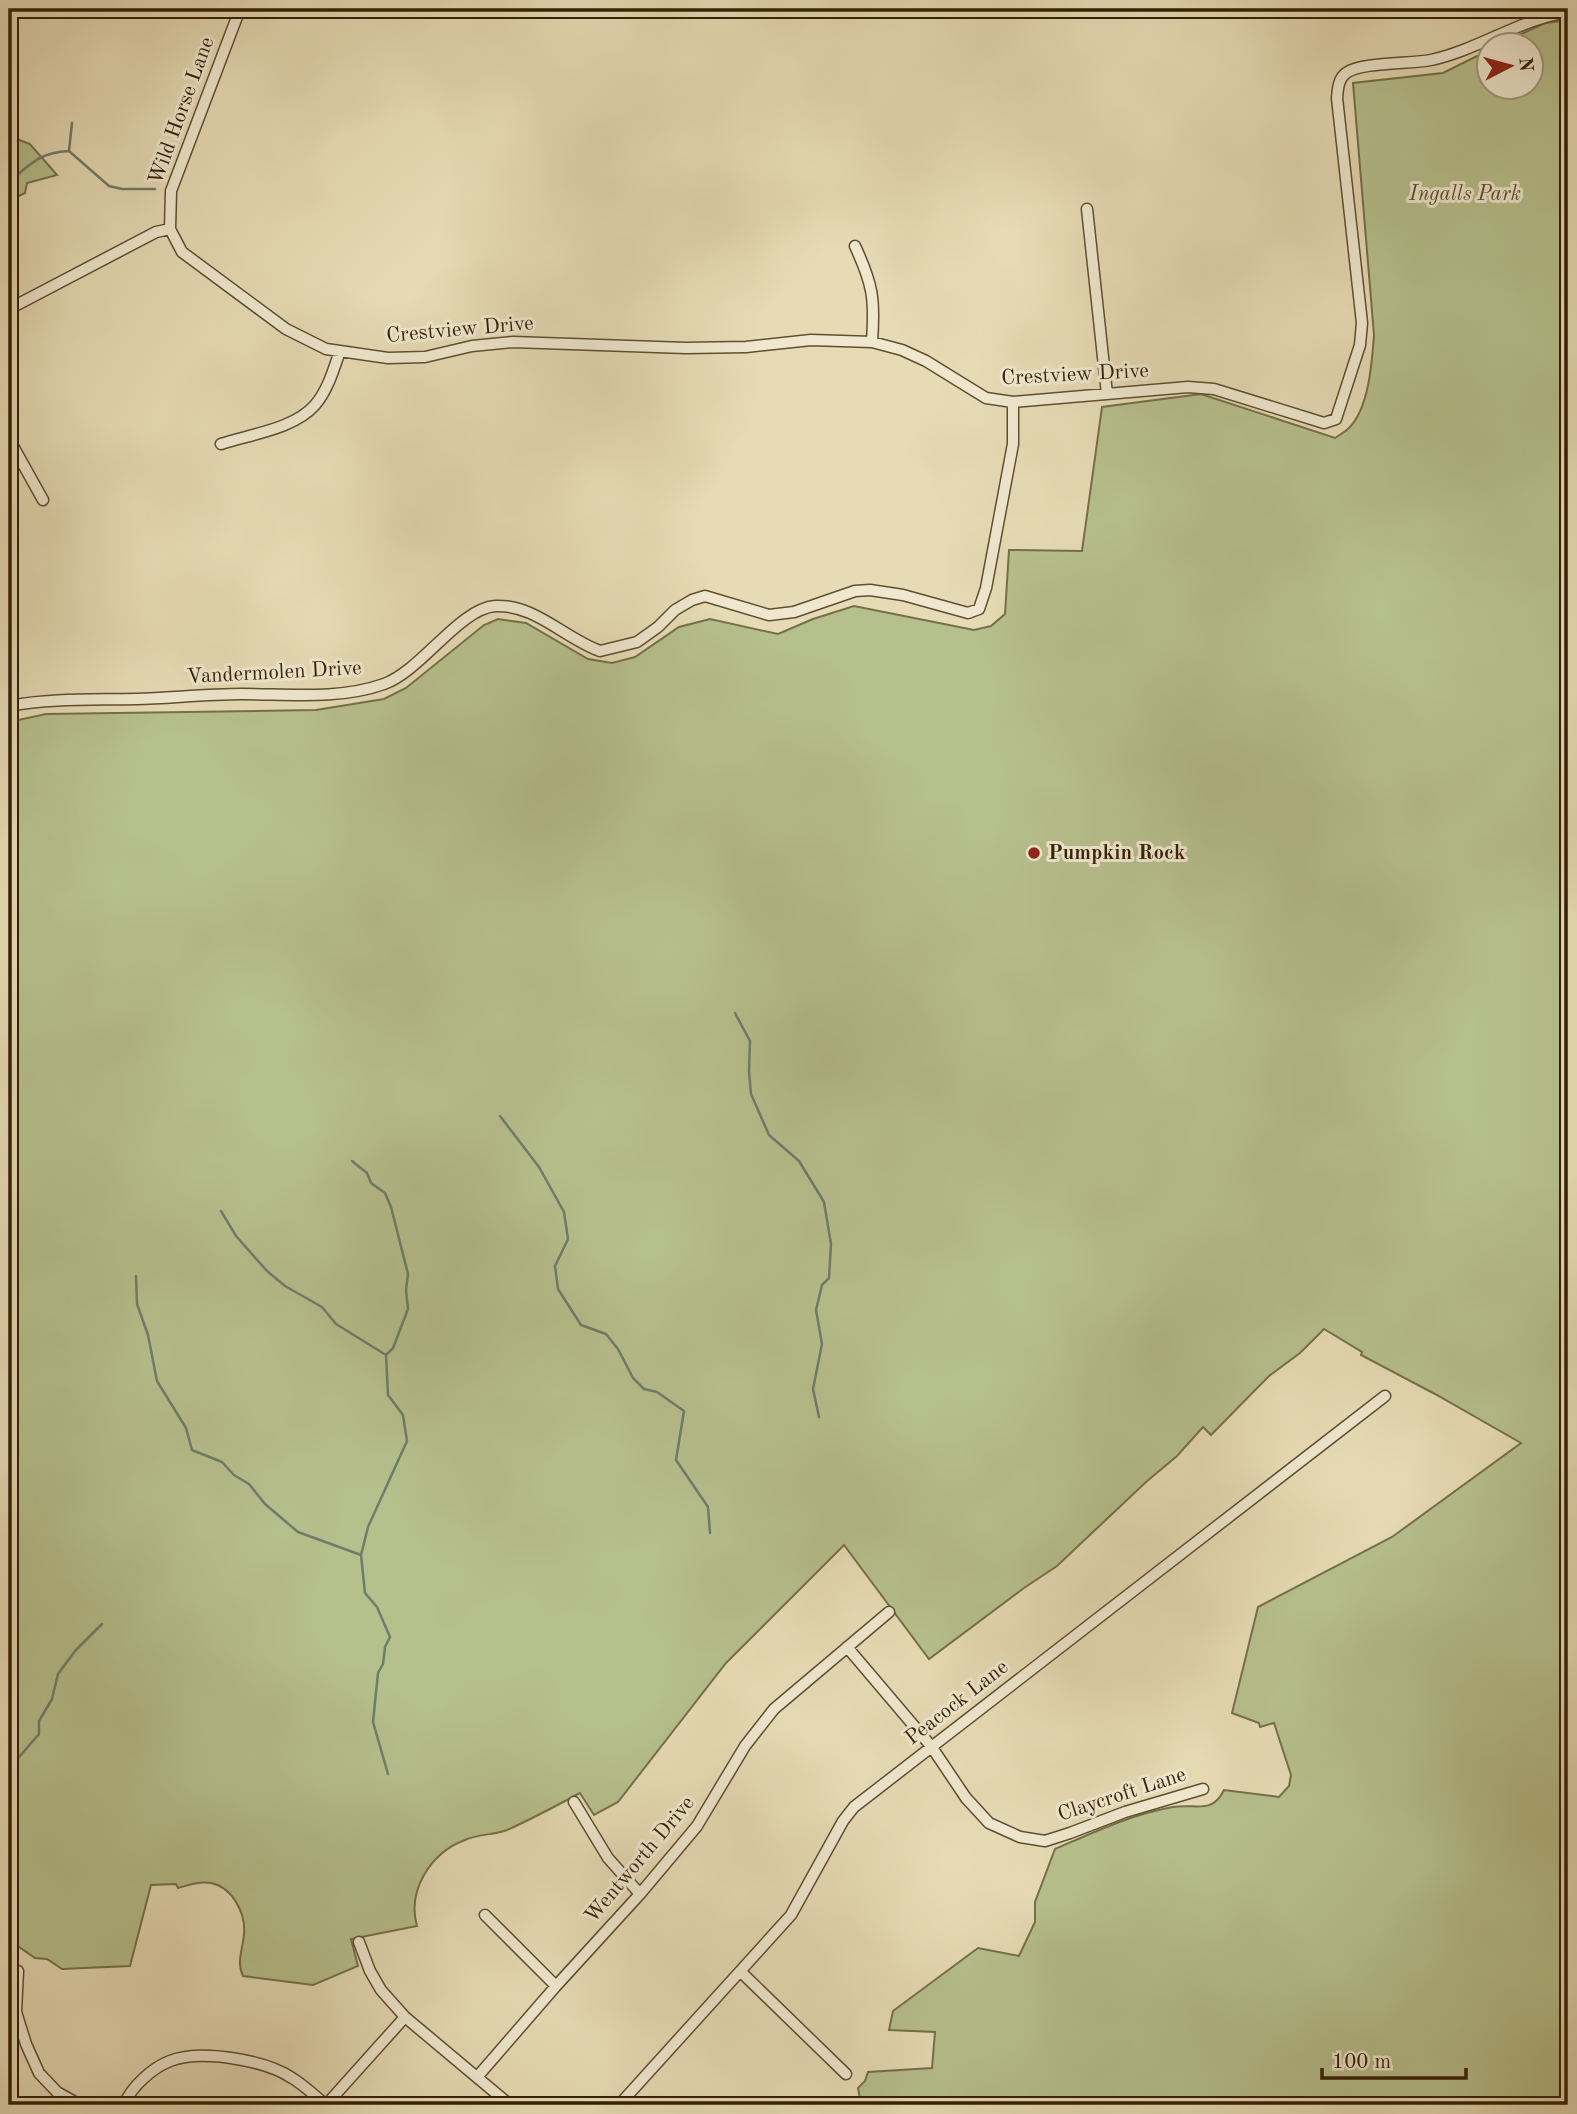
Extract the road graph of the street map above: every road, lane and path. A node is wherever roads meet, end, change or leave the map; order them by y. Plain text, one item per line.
1 (240, 9) edge
2 (1568, 12) edge
3 (1087, 209) dead end
4 (170, 229) junction
5 (855, 246) dead end
6 (9, 309) edge
7 (872, 342) junction
8 (340, 351) junction
9 (1107, 394) junction
10 (1013, 402) junction
11 (9, 439) edge
12 (221, 443) dead end
13 (43, 500) dead end
14 (9, 706) edge
15 (1385, 1396) dead end
16 (889, 1612) dead end
17 (847, 1647) junction
18 (931, 1746) junction
19 (1203, 1789) dead end
20 (574, 1802) dead end
21 (640, 1894) junction
22 (485, 1915) dead end
23 (359, 1942) dead end
24 (18, 1971) dead end
25 (741, 1972) junction
26 (556, 1986) junction
27 (405, 2017) junction
28 (846, 2074) dead end
29 (478, 2077) junction
30 (80, 2105) edge
31 (124, 2105) edge
32 (326, 2105) edge
33 (510, 2105) edge
34 (619, 2105) edge

1 - 4 street, Wild Horse Lane
2 - 9 street, Crestview Drive
3 - 9 street
4 - 6 street
4 - 8 street, Crestview Drive
5 - 7 street
7 - 8 street, Crestview Drive
7 - 10 street, Crestview Drive
8 - 12 street
9 - 10 street, Crestview Drive
10 - 14 street, Vandermolen Drive
11 - 13 street
15 - 18 street, Peacock Lane
16 - 17 street, Wentworth Drive
17 - 18 street, Claycroft Lane
17 - 21 street, Wentworth Drive
18 - 19 street, Claycroft Lane
18 - 25 street, Peacock Lane
20 - 21 street
21 - 26 street, Wentworth Drive
22 - 26 street
23 - 27 street
24 - 30 street
25 - 28 street
25 - 34 street, Peacock Lane
26 - 29 street, Wentworth Drive
27 - 29 street
27 - 32 street
29 - 33 street
31 - 32 street

